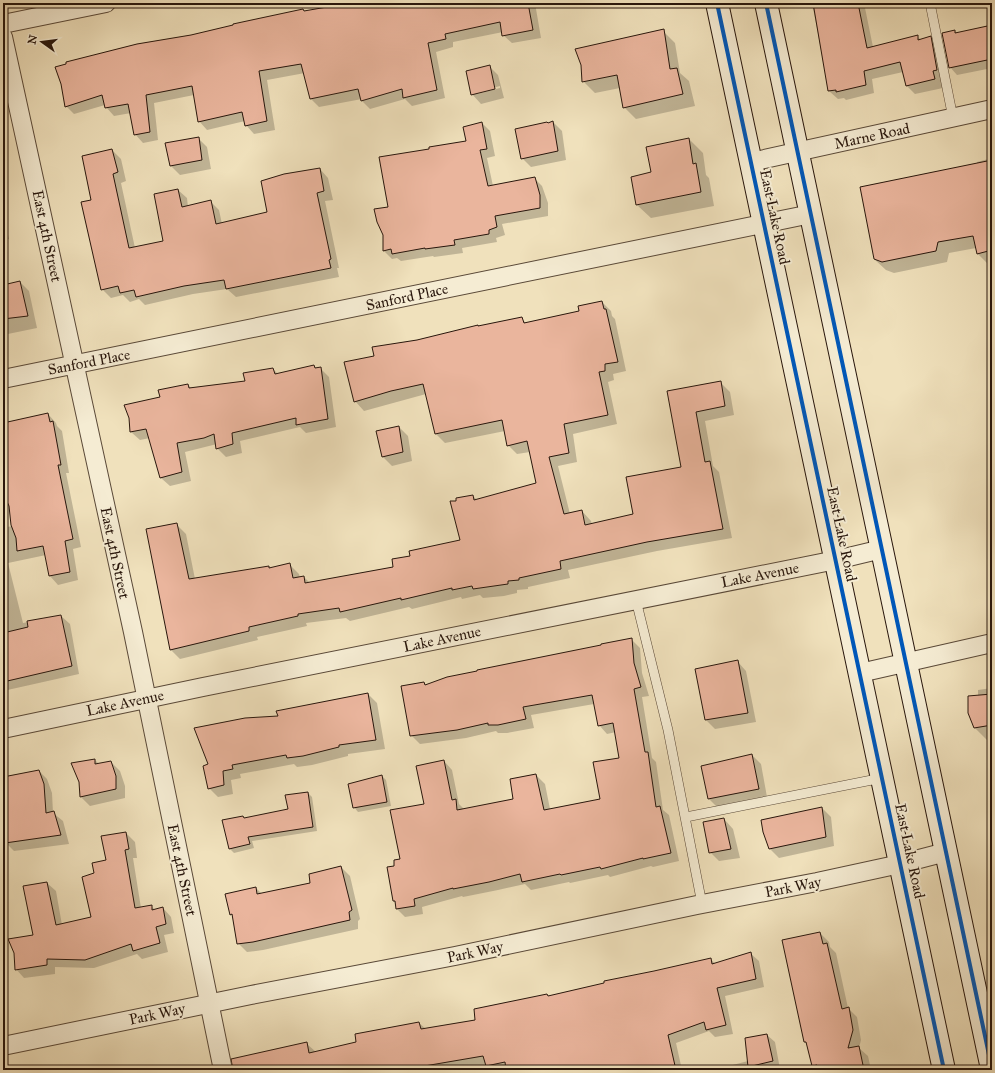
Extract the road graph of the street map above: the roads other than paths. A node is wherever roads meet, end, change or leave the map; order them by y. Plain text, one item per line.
1 (106, 3) edge
2 (717, 3) edge
3 (766, 3) edge
4 (930, 3) edge
5 (3, 24) edge
6 (3, 37) edge
7 (992, 109) edge
8 (953, 118) junction
9 (798, 152) junction
10 (751, 162) junction
11 (811, 214) junction
12 (764, 224) junction
13 (74, 365) junction
14 (3, 379) edge
15 (882, 549) junction
16 (836, 560) junction
17 (636, 600) junction
18 (992, 643) edge
19 (906, 662) junction
20 (860, 672) junction
21 (146, 699) junction
22 (3, 729) edge
23 (882, 778) junction
24 (686, 817) junction
25 (946, 852) junction
26 (900, 864) junction
27 (702, 904) junction
28 (210, 1003) junction
29 (3, 1046) edge
30 (992, 1069) edge
31 (223, 1070) edge
32 (944, 1070) edge

1 - 5 street
2 - 10 main road, East Lake Road
3 - 9 main road
4 - 8 lane
6 - 13 street, East 4th Street
7 - 8 street, Marne Road
8 - 9 street, Marne Road
9 - 10 street, Marne Road
9 - 11 main road
10 - 12 main road, East Lake Road
11 - 12 street, Sanford Place
11 - 15 main road
12 - 13 street, Sanford Place
12 - 16 main road, East Lake Road
13 - 14 street, Sanford Place
13 - 21 street, East 4th Street
15 - 16 street, Lake Avenue
15 - 19 main road
16 - 17 street, Lake Avenue
16 - 20 main road, East Lake Road
17 - 21 street, Lake Avenue
17 - 24 lane
18 - 19 street
19 - 20 street
19 - 25 main road
20 - 23 main road, East Lake Road
21 - 22 street, Lake Avenue
21 - 28 street, East 4th Street
23 - 24 lane
23 - 26 main road, East Lake Road
24 - 27 lane
25 - 26 street, Park Way
25 - 30 main road
26 - 27 street, Park Way
26 - 32 main road, East Lake Road
27 - 28 street, Park Way
28 - 29 street, Park Way
28 - 31 street, East 4th Street

